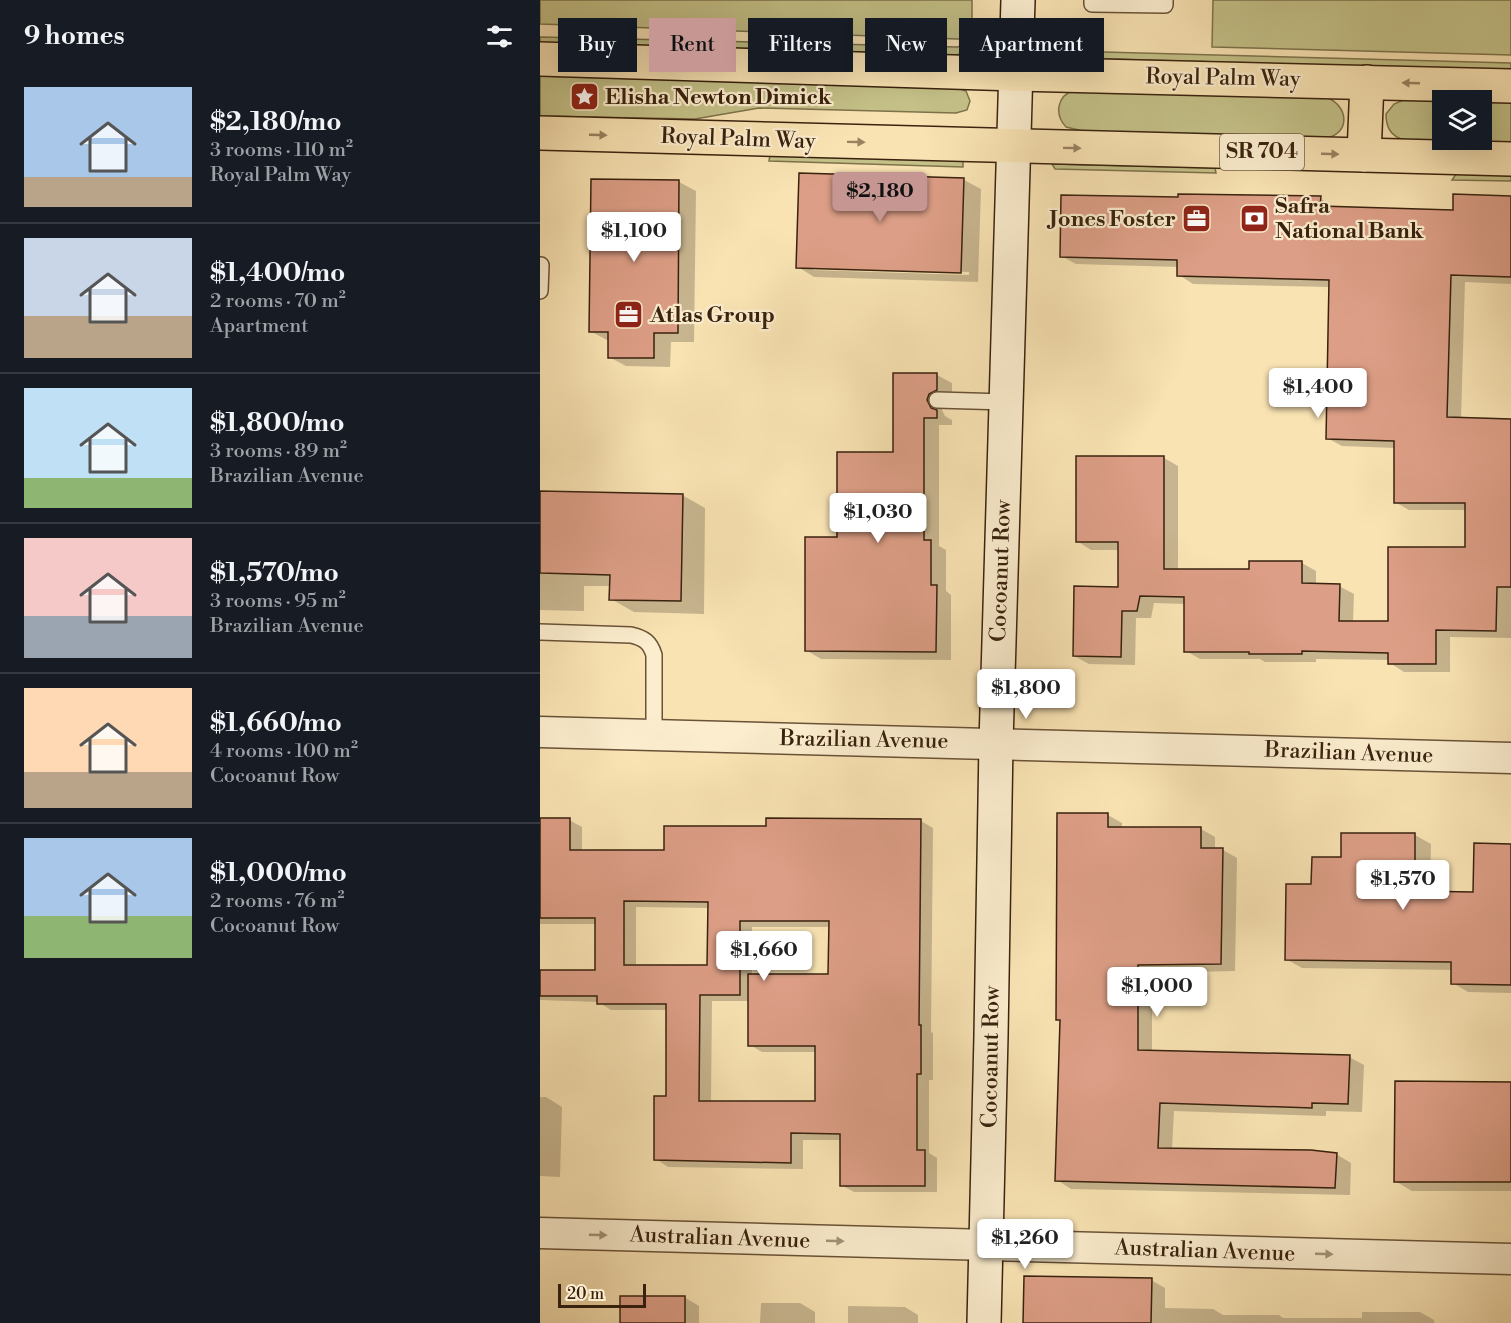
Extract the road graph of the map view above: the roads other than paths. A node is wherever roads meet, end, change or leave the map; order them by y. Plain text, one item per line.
1 (1018, 0) edge
2 (1092, 0) edge
3 (1165, 0) edge
4 (540, 59) edge
5 (1016, 74) junction
6 (1366, 82) junction
7 (1511, 86) edge
8 (540, 133) edge
9 (1014, 147) junction
10 (1364, 155) junction
11 (1511, 159) edge
12 (541, 265) edge
13 (540, 291) edge
14 (937, 400) dead end
15 (1006, 402) junction
16 (540, 632) edge
17 (540, 732) edge
18 (654, 735) junction
19 (996, 743) junction
20 (1511, 758) edge
21 (540, 1233) edge
22 (986, 1245) junction
23 (1511, 1260) edge
24 (984, 1323) edge

1 - 5 street, Cocoanut Row
2 - 3 lane
4 - 5 main road, Royal Palm Way
5 - 6 main road, Royal Palm Way
5 - 9 street, Cocoanut Row
7 -> 6 main road, Royal Palm Way
6 - 10 main road
8 -> 9 main road, Royal Palm Way / SR 704
9 -> 10 main road, Royal Palm Way / SR 704
9 - 15 street, Cocoanut Row
10 - 11 main road, Royal Palm Way / SR 704
12 - 13 lane
14 - 15 lane
15 - 19 street, Cocoanut Row
16 - 18 lane
17 - 18 street, Brazilian Avenue
18 - 19 street, Brazilian Avenue
19 - 20 street, Brazilian Avenue
19 - 22 street, Cocoanut Row
21 -> 22 street, Australian Avenue
22 -> 23 street, Australian Avenue
22 - 24 street, Cocoanut Row

